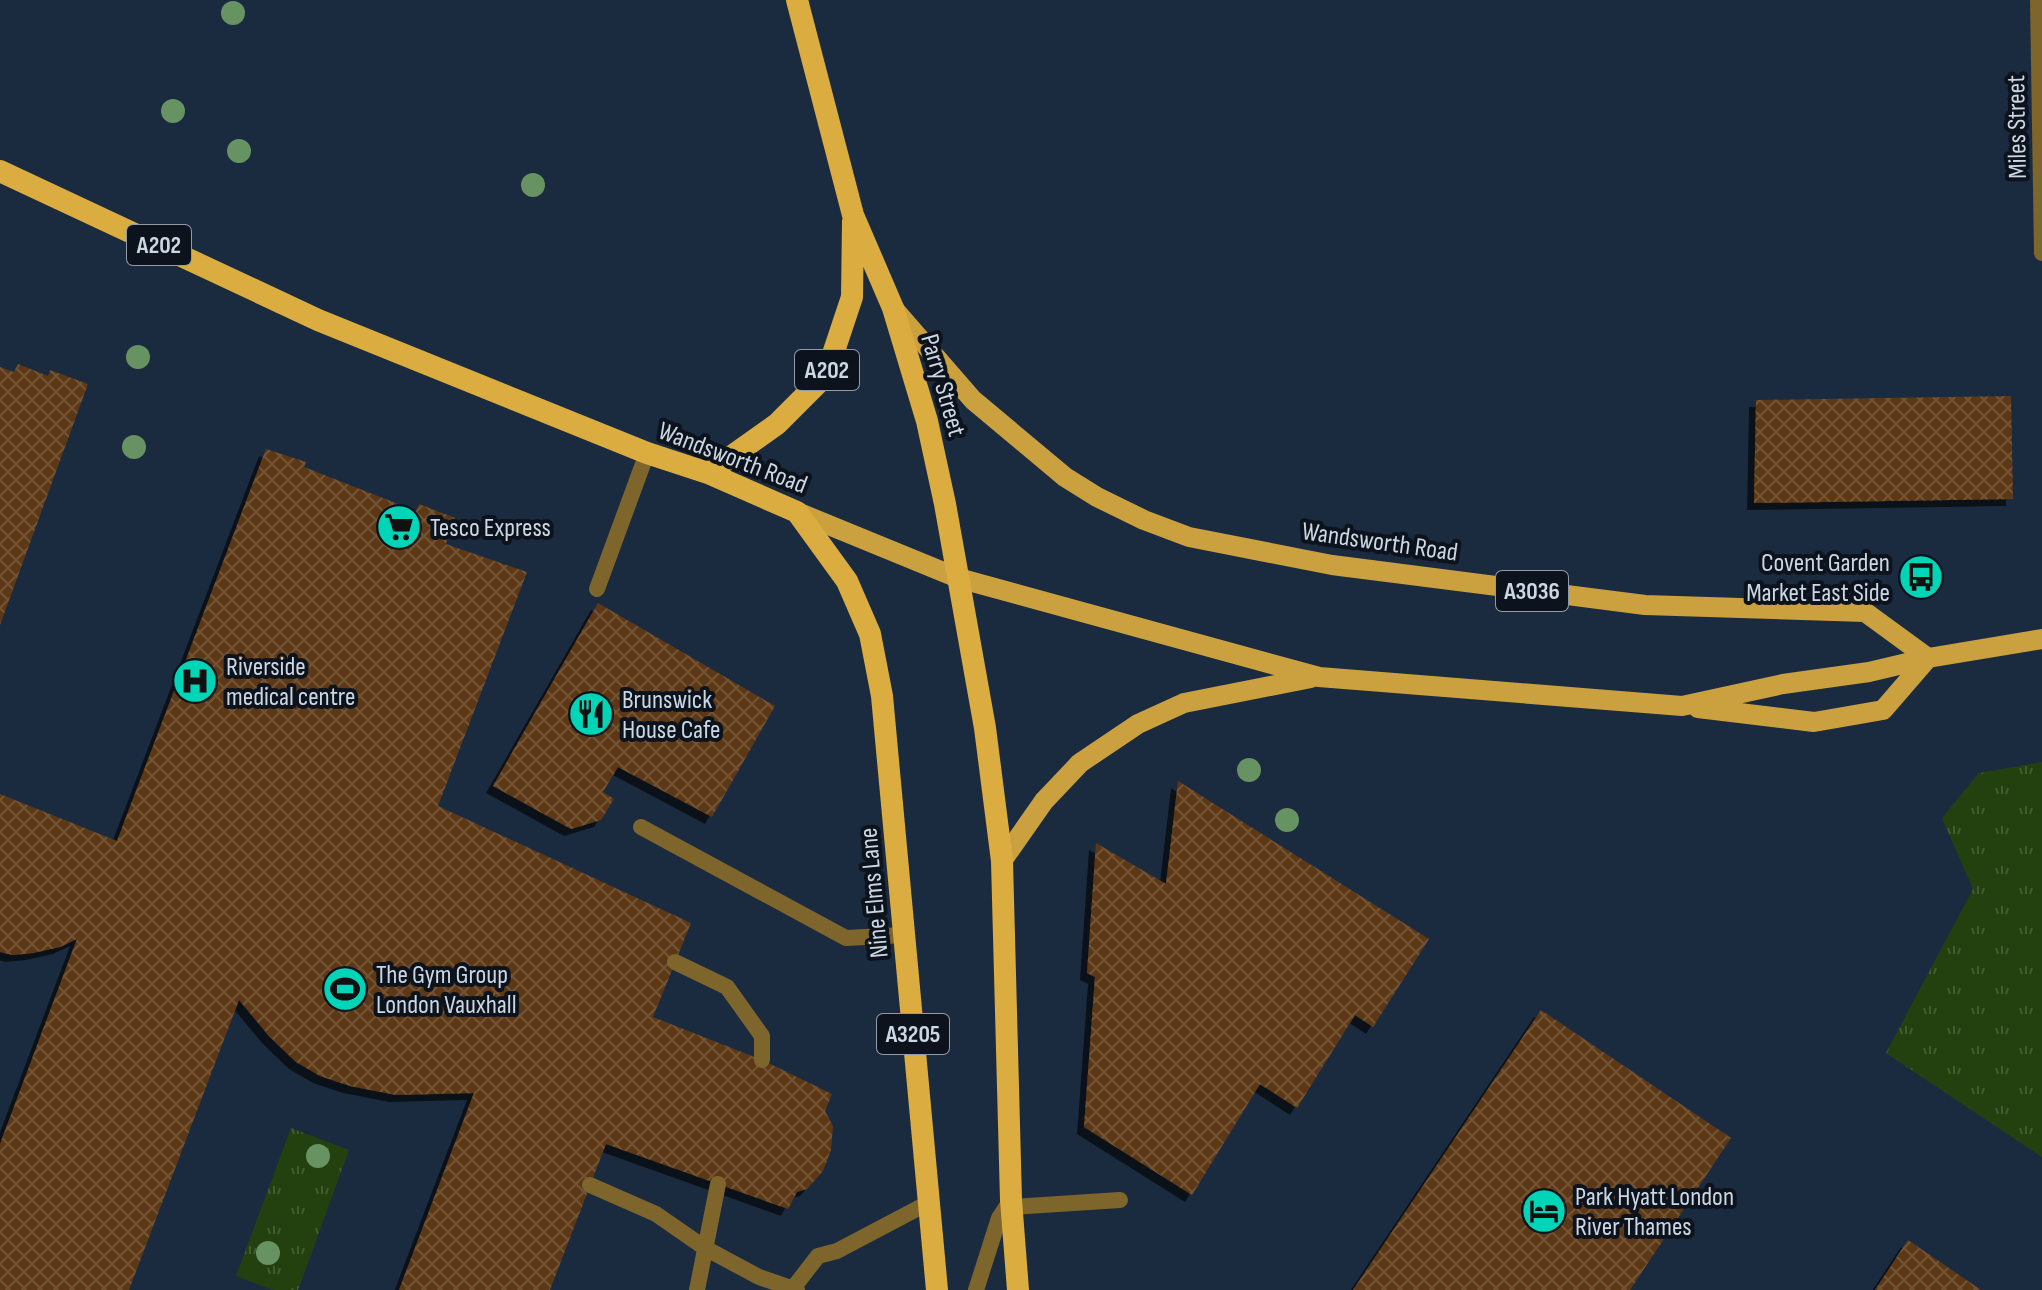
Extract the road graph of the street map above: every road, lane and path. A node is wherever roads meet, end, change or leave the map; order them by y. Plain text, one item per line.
1 (797, 0) edge
2 (2038, 0) edge
3 (0, 171) edge
4 (853, 215) junction
5 (2042, 253) edge
6 (893, 308) junction
7 (647, 453) junction
8 (708, 473) junction
9 (797, 512) junction
10 (958, 578) junction
11 (597, 589) dead end
12 (2042, 639) edge
13 (1928, 658) junction
14 (1319, 677) junction
15 (1682, 706) junction
16 (641, 827) dead end
17 (1002, 861) junction
18 (904, 935) junction
19 (675, 962) dead end
20 (762, 1060) dead end
21 (718, 1184) dead end
22 (590, 1185) dead end
23 (1120, 1200) dead end
24 (928, 1203) junction
25 (1011, 1204) junction
26 (705, 1248) junction
27 (757, 1283) edge
28 (795, 1288) edge
29 (697, 1290) edge
30 (937, 1290) edge
31 (976, 1290) edge
32 (1018, 1290) edge

1 - 4 highway, Parry Street / A202
2 - 5 street, Miles Street
3 - 7 highway, Wandsworth Road / A202
4 - 6 highway, Parry Street / A202
4 - 8 highway, Parry Street / A202
6 - 10 highway, Parry Street / A202
6 - 13 main road, Wandsworth Road / A3036
7 - 8 highway, Wandsworth Road / A202
7 - 11 street
8 - 9 highway, Wandsworth Road / A202
9 - 10 main road, Wandsworth Road
9 - 18 highway, Nine Elms Lane / A3205
10 - 14 main road, Wandsworth Road
10 - 17 highway
12 - 13 main road, Wandsworth Road
13 - 15 main road, Wandsworth Road
13 - 15 main road
14 - 15 main road, Wandsworth Road
14 - 17 main road, Wandsworth Road
16 - 18 street
17 - 25 highway
18 - 24 highway, Nine Elms Lane / A3205
19 - 20 street
21 - 26 street
22 - 26 street
23 - 25 street
24 - 28 street
24 - 30 highway, Nine Elms Lane / A3205
25 - 31 street
25 - 32 highway
26 - 27 street
26 - 29 street
27 - 28 street

